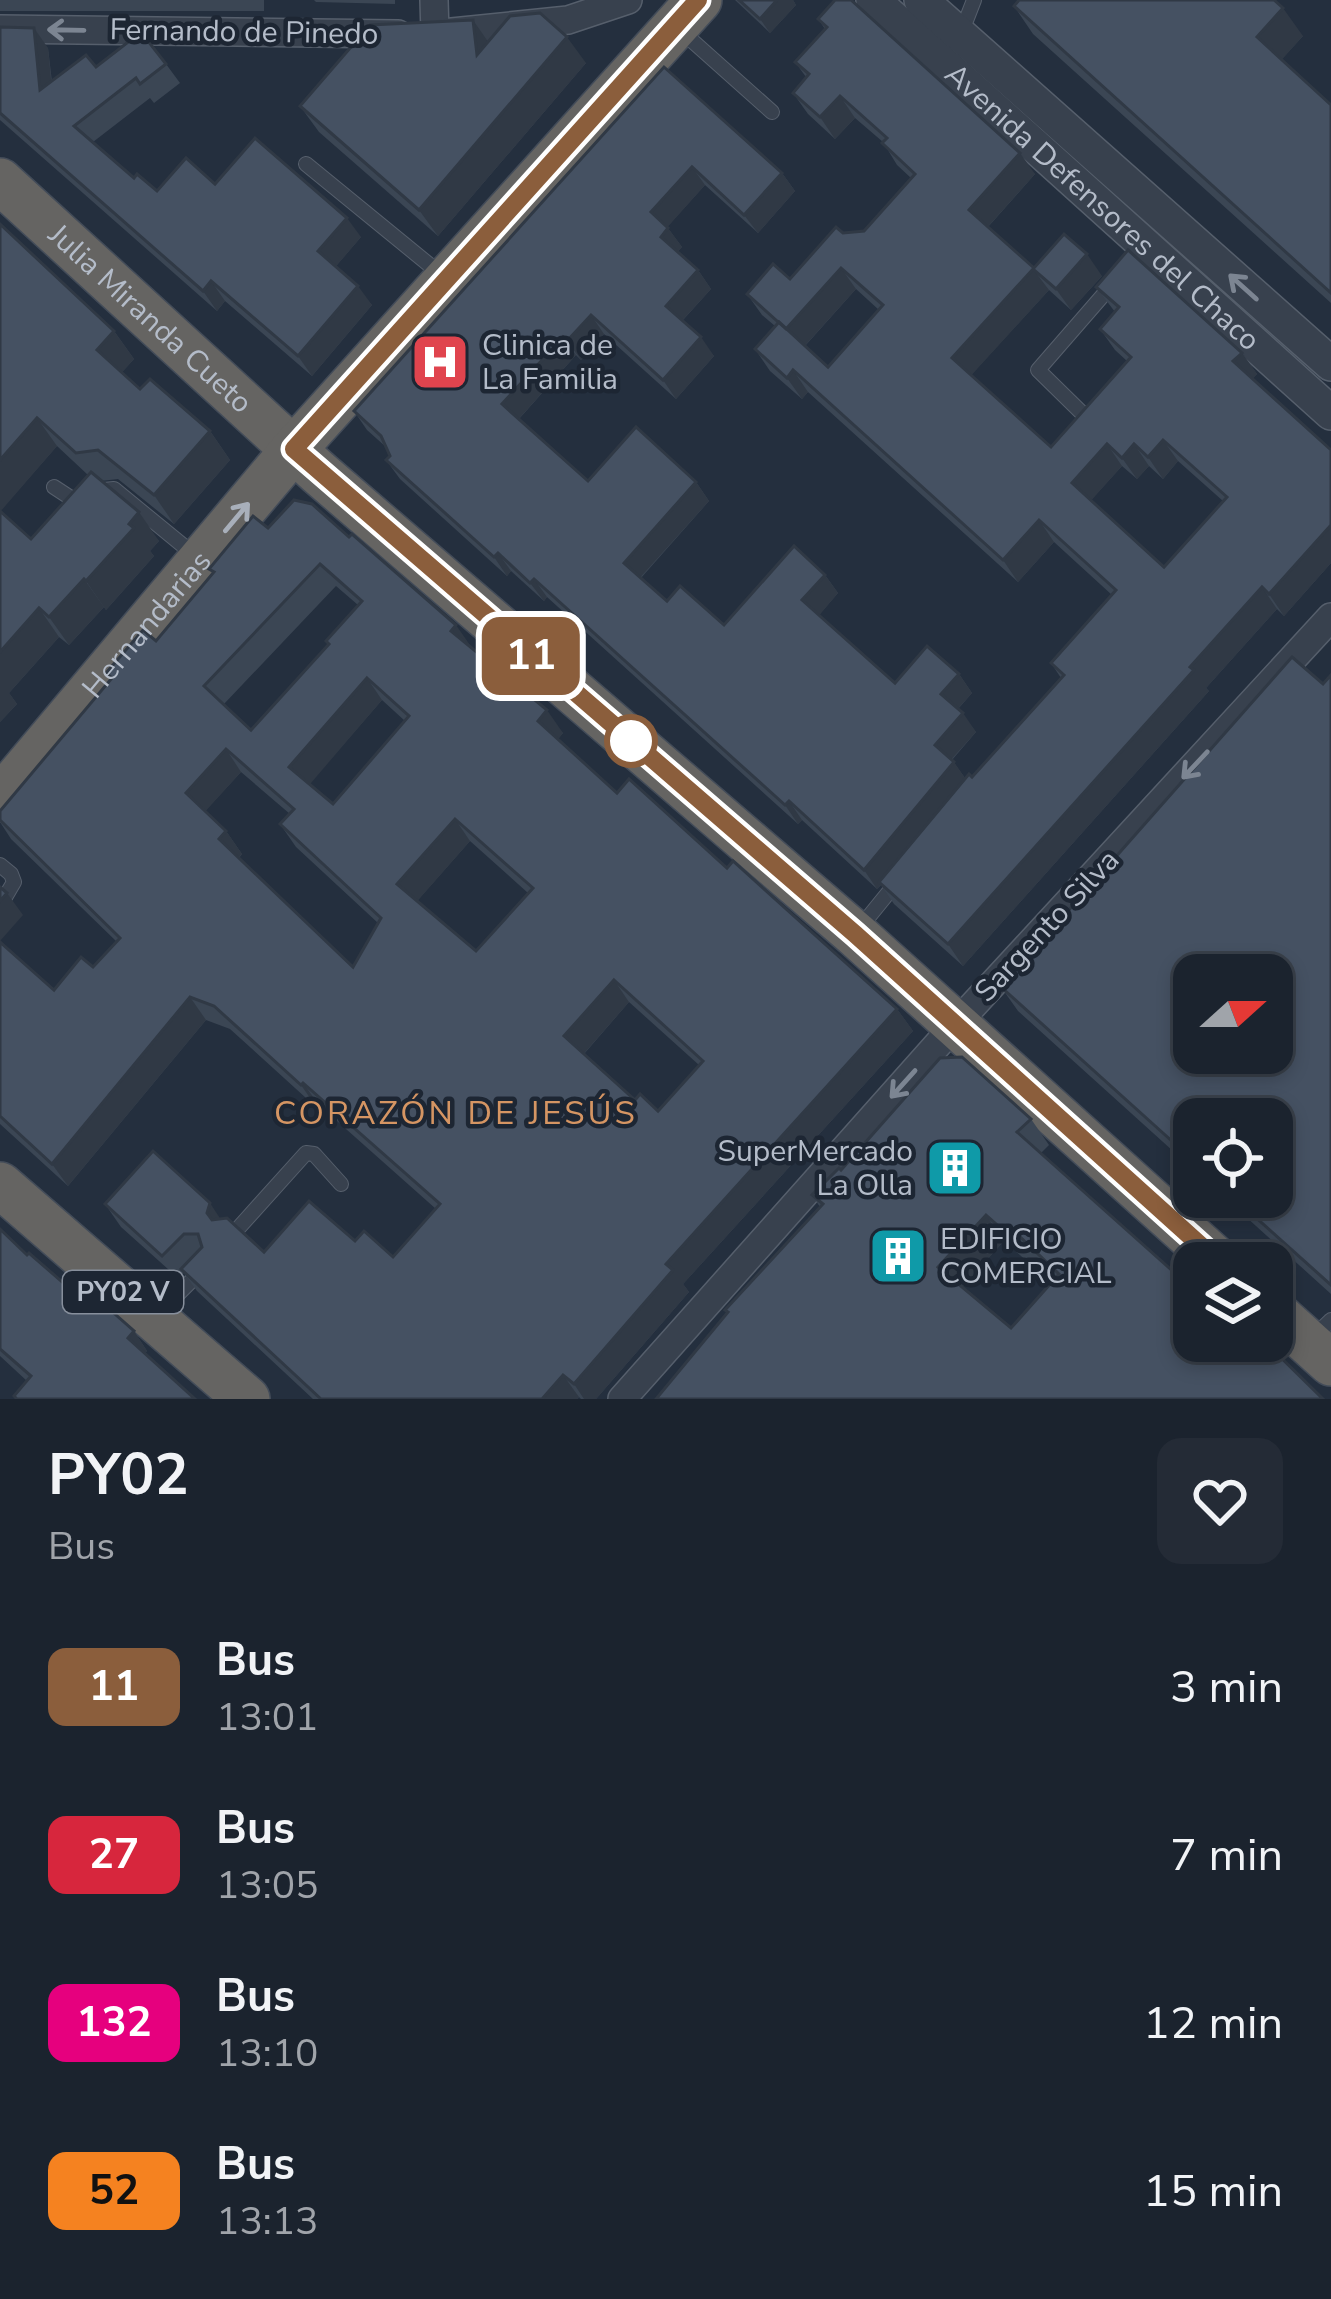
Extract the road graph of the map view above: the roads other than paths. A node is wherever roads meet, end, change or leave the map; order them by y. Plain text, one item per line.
1 (434, 0) edge
2 (628, 0) edge
3 (873, 0) edge
4 (921, 0) edge
5 (974, 0) edge
6 (687, 13) edge
7 (0, 29) edge
8 (435, 34) junction
9 (960, 35) junction
10 (772, 112) dead end
11 (306, 164) dead end
12 (0, 182) edge
13 (447, 279) junction
14 (1118, 279) edge
15 (1331, 364) edge
16 (1331, 413) edge
17 (1087, 418) edge
18 (294, 449) junction
19 (54, 487) dead end
20 (201, 560) junction
21 (1331, 617) edge
22 (0, 799) edge
23 (0, 865) edge
24 (910, 866) edge
25 (4, 899) edge
26 (855, 934) junction
27 (956, 1025) junction
28 (341, 1184) dead end
29 (0, 1185) edge
30 (234, 1233) edge
31 (1197, 1242) edge
32 (207, 1265) edge
33 (154, 1318) junction
34 (1293, 1323) edge
35 (1323, 1341) edge
36 (247, 1399) edge
37 (622, 1399) edge

1 - 8 street
2 - 8 street, Fernando de Pinedo
3 - 16 street, Avenida Defensores del Chaco
4 - 9 street, Avenida Defensores del Chaco
5 - 9 lane
6 - 10 lane
6 - 13 highway, Hernandarias
8 -> 7 street, Fernando de Pinedo
15 -> 9 street, Avenida Defensores del Chaco
11 - 13 lane
12 - 18 highway, Julia Miranda Cueto
13 - 18 highway, Hernandarias
14 - 17 lane
20 -> 18 highway, Hernandarias
18 - 26 highway, Julia Miranda Cueto
19 - 20 lane
20 - 22 highway, Hernandarias
21 -> 27 street, Sargento Silva
23 - 25 lane
24 - 26 lane
26 - 27 highway, Julia Miranda Cueto
27 - 31 highway, Julia Miranda Cueto
27 -> 37 street, Sargento Silva
28 - 30 lane
29 - 33 highway, PY02 V
32 - 33 lane
33 - 36 highway, PY02 V
34 - 35 highway

